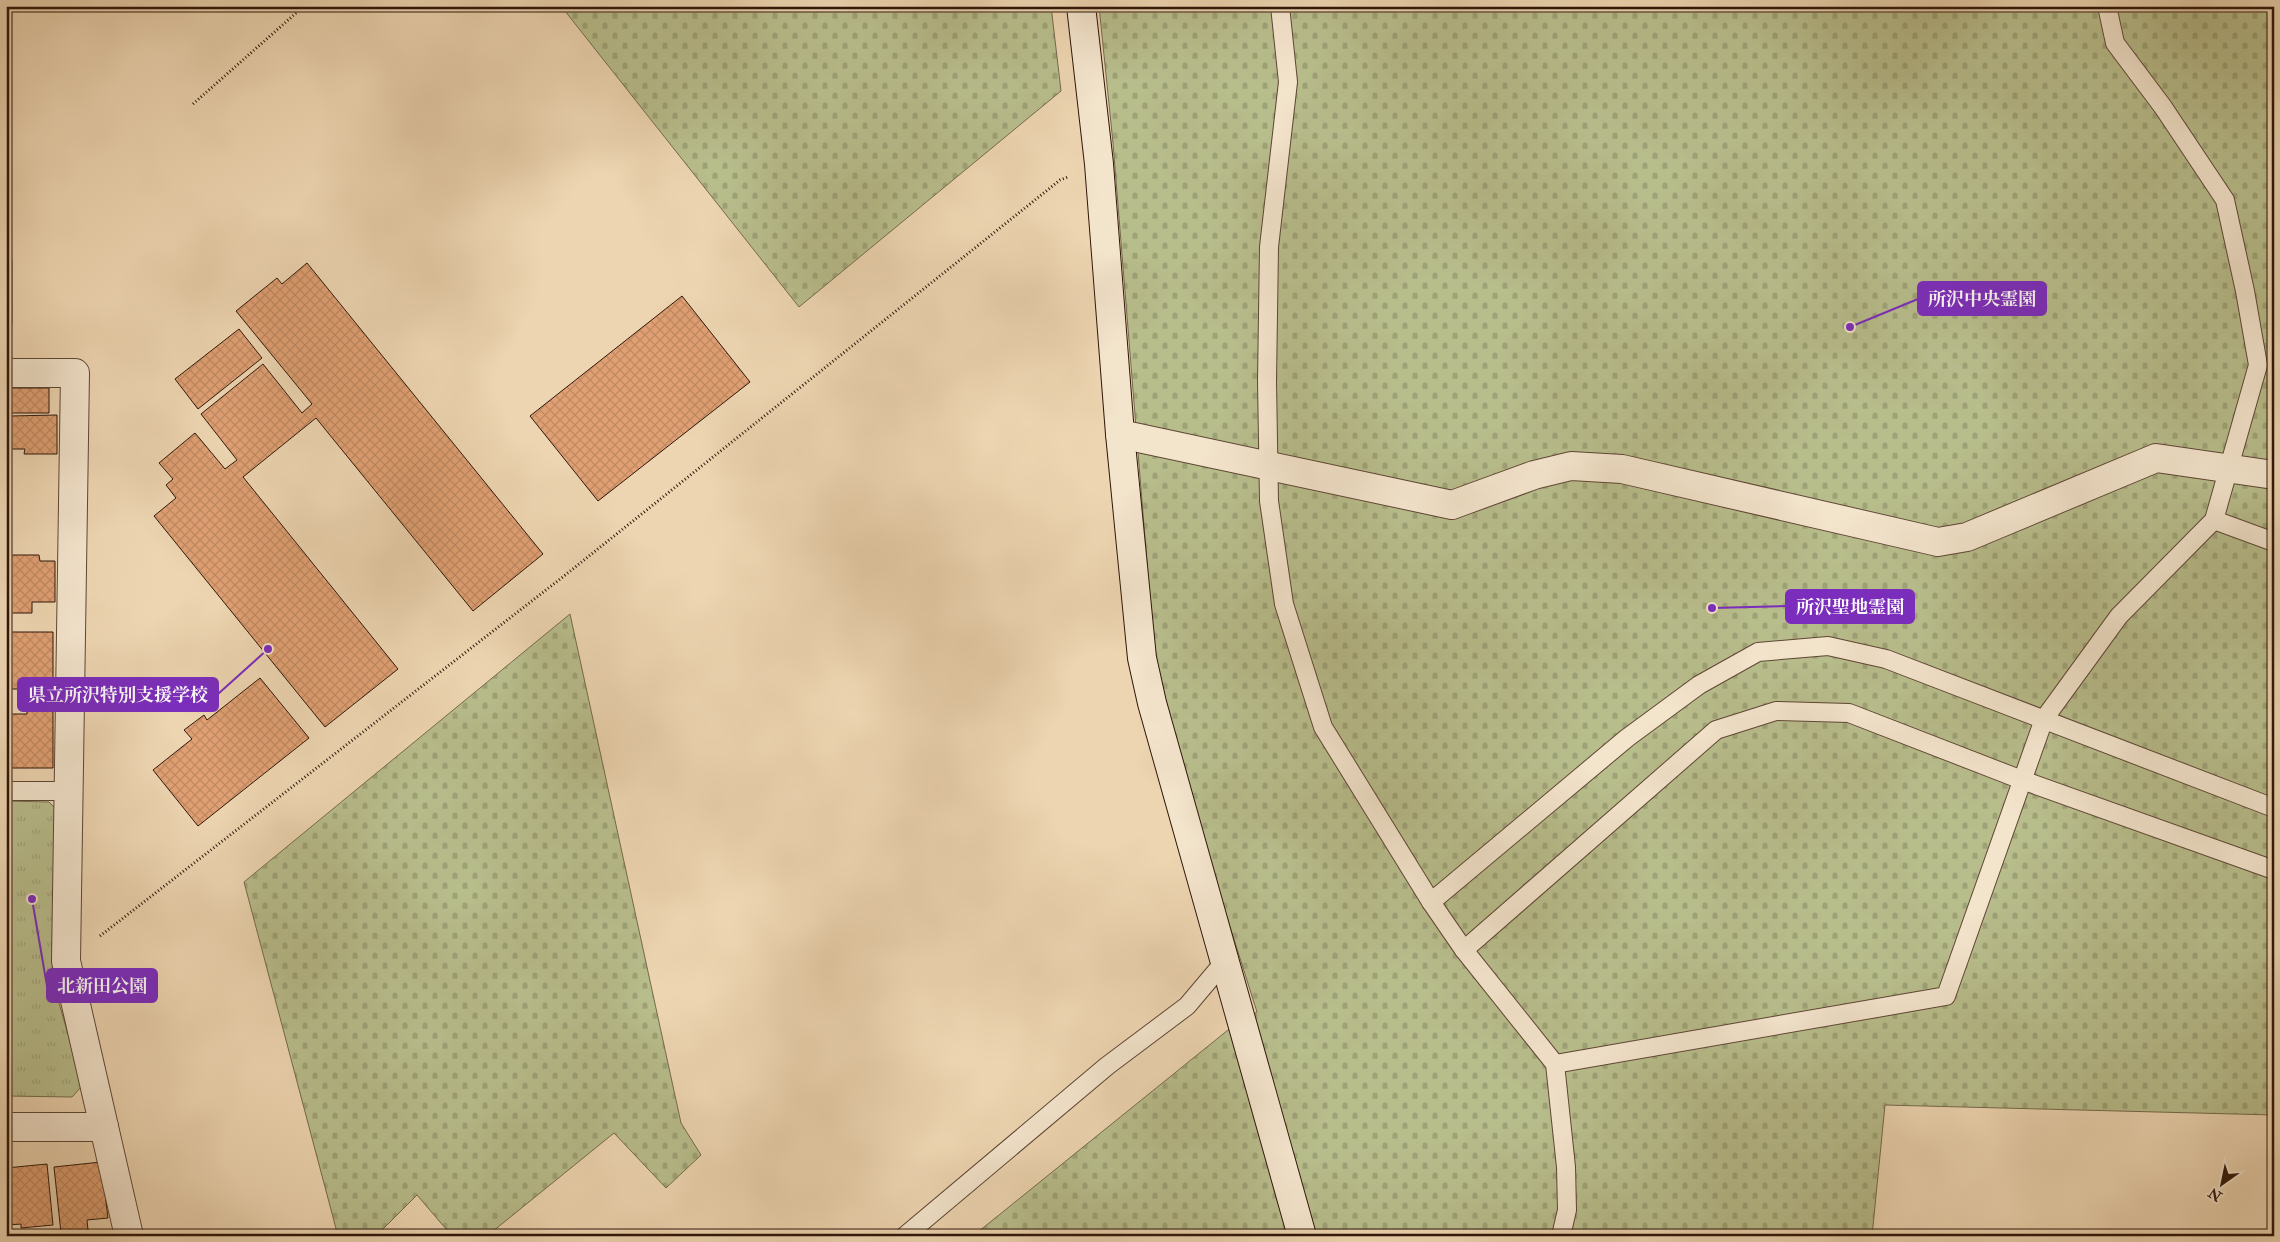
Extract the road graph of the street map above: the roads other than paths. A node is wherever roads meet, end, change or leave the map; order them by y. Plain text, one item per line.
1 (1081, 6) edge
2 (1280, 6) edge
3 (2107, 6) edge
4 (6, 373) edge
5 (1120, 434) junction
6 (1269, 466) junction
7 (2228, 469) junction
8 (2274, 475) edge
9 (2214, 520) junction
10 (2274, 542) edge
11 (2044, 719) junction
12 (2022, 780) junction
13 (6, 791) edge
14 (70, 791) junction
15 (2274, 808) edge
16 (2274, 870) edge
17 (1431, 902) junction
18 (1464, 950) junction
19 (1225, 961) junction
20 (1555, 1064) junction
21 (6, 1127) edge
22 (104, 1128) junction
23 (130, 1236) edge
24 (905, 1236) edge
25 (1302, 1236) edge
26 (1561, 1236) edge

1 - 5 street
2 - 6 lane
3 - 7 lane
4 - 14 street
5 - 6 street
5 - 19 street
6 - 7 street
6 - 17 lane
7 - 8 street
7 - 9 lane
9 - 10 lane
9 - 11 lane
11 - 12 lane
11 - 15 lane
11 - 17 lane
12 - 16 lane
12 - 18 lane
12 - 20 lane
13 - 14 lane
14 - 22 street
17 - 18 lane
18 - 20 lane
19 - 24 lane
19 - 25 street
20 - 26 lane
21 - 22 street
22 - 23 street

